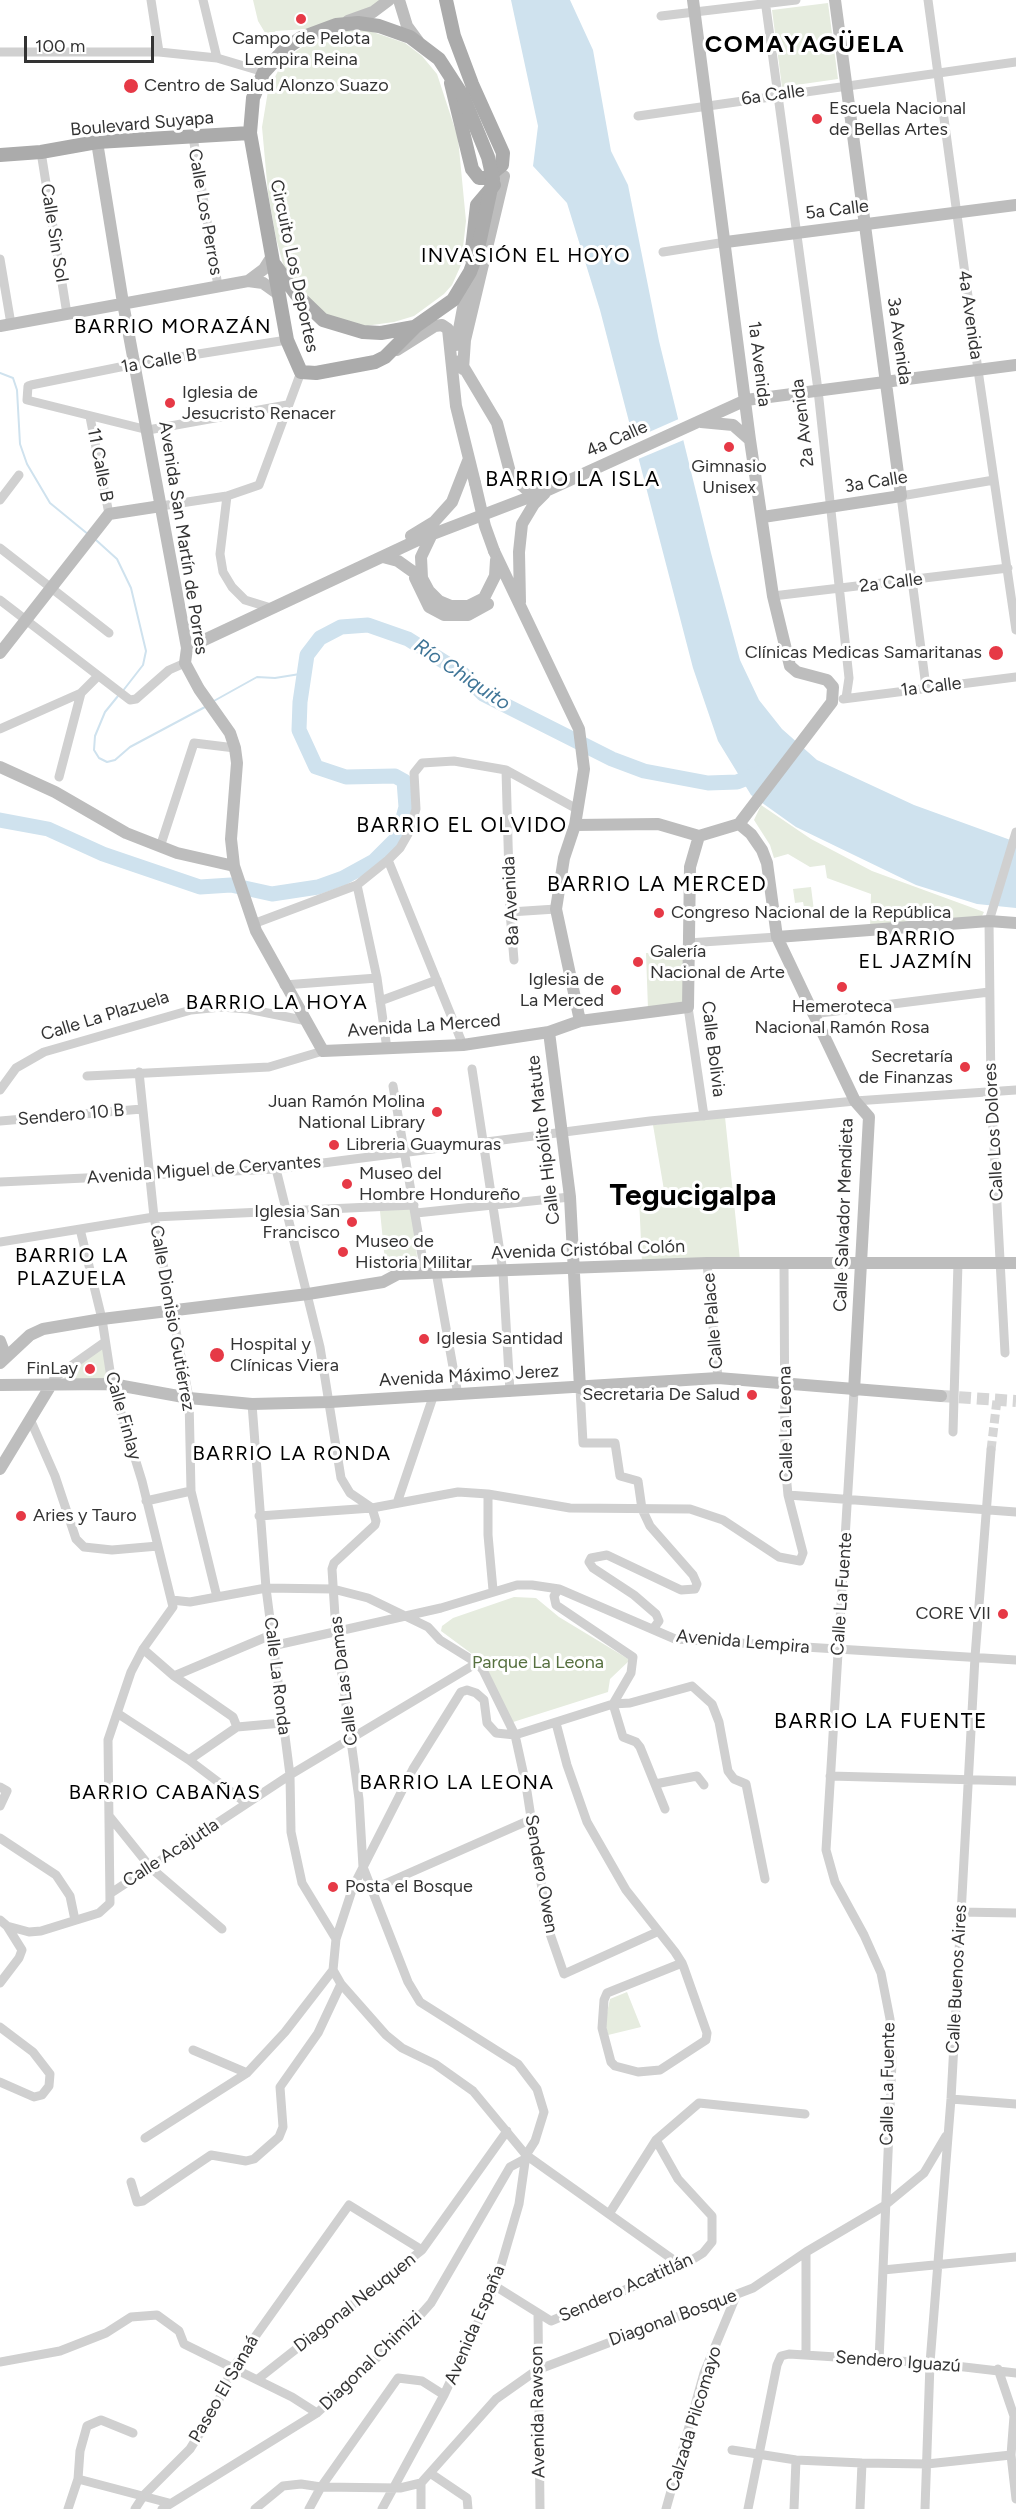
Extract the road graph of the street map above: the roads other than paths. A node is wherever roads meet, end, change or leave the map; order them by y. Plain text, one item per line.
1 (151, 0) edge
2 (202, 0) edge
3 (389, 0) edge
4 (399, 0) edge
5 (446, 0) edge
6 (452, 0) edge
7 (796, 0) edge
8 (835, 0) edge
9 (928, 0) edge
10 (766, 2) edge
11 (694, 6) edge
12 (662, 16) dead end
13 (336, 26) junction
14 (419, 42) junction
15 (0, 52) edge
16 (159, 52) junction
17 (217, 58) junction
18 (1016, 62) edge
19 (448, 69) junction
20 (264, 72) junction
21 (939, 73) junction
22 (848, 85) junction
23 (779, 94) junction
24 (707, 104) junction
25 (638, 116) dead end
26 (250, 133) junction
27 (193, 137) junction
28 (98, 142) junction
29 (41, 152) junction
30 (0, 155) edge
31 (504, 176) junction
32 (1016, 206) edge
33 (956, 213) junction
34 (864, 224) junction
35 (798, 233) junction
36 (726, 242) junction
37 (663, 252) dead end
38 (271, 258) junction
39 (0, 259) edge
40 (470, 272) junction
41 (248, 281) junction
42 (218, 286) junction
43 (278, 293) junction
44 (123, 303) junction
45 (67, 314) junction
46 (5, 325) edge
47 (416, 326) junction
48 (287, 340) junction
49 (385, 357) junction
50 (135, 364) junction
51 (1016, 365) edge
52 (460, 369) junction
53 (978, 370) junction
54 (301, 372) junction
55 (887, 382) junction
56 (818, 390) junction
57 (746, 400) junction
58 (287, 405) junction
59 (90, 417) junction
60 (694, 424) junction
61 (148, 430) junction
62 (750, 440) junction
63 (468, 461) junction
64 (19, 475) dead end
65 (994, 480) junction
66 (548, 490) junction
67 (226, 496) junction
68 (901, 496) junction
69 (0, 500) edge
70 (161, 506) junction
71 (831, 507) junction
72 (106, 517) junction
73 (762, 517) junction
74 (432, 534) junction
75 (420, 539) junction
76 (0, 548) edge
77 (495, 553) junction
78 (383, 557) junction
79 (1008, 568) junction
80 (412, 571) junction
81 (507, 580) junction
82 (912, 580) junction
83 (51, 588) junction
84 (840, 589) junction
85 (773, 596) junction
86 (0, 600) edge
87 (293, 600) junction
88 (520, 604) junction
89 (273, 608) junction
90 (26, 621) junction
91 (1016, 630) edge
92 (108, 633) dead end
93 (187, 648) junction
94 (0, 653) edge
95 (184, 663) junction
96 (98, 677) junction
97 (1016, 677) edge
98 (926, 687) junction
99 (81, 693) junction
100 (846, 698) junction
101 (829, 705) junction
102 (0, 729) edge
103 (235, 748) junction
104 (0, 767) edge
105 (506, 770) junction
106 (59, 777) dead end
107 (577, 809) junction
108 (739, 824) junction
109 (575, 825) junction
110 (1016, 832) edge
111 (699, 836) junction
112 (160, 847) junction
113 (388, 860) junction
114 (235, 868) junction
115 (357, 885) junction
116 (556, 909) junction
117 (510, 912) junction
118 (991, 916) junction
119 (1016, 923) edge
120 (252, 924) junction
121 (777, 937) junction
122 (688, 943) junction
123 (514, 960) dead end
124 (377, 978) junction
125 (436, 980) junction
126 (284, 985) junction
127 (988, 992) junction
128 (380, 1001) junction
129 (688, 1007) junction
130 (812, 1014) junction
131 (307, 1021) junction
132 (580, 1021) junction
133 (549, 1032) junction
134 (463, 1045) junction
135 (387, 1049) junction
136 (323, 1051) junction
137 (472, 1069) dead end
138 (139, 1072) junction
139 (87, 1076) dead end
140 (393, 1086) dead end
141 (0, 1090) edge
142 (1016, 1090) edge
143 (991, 1092) junction
144 (855, 1101) junction
145 (142, 1109) junction
146 (704, 1116) junction
147 (0, 1121) edge
148 (562, 1132) junction
149 (482, 1143) junction
150 (405, 1152) junction
151 (276, 1169) junction
152 (151, 1176) junction
153 (0, 1182) edge
154 (570, 1197) junction
155 (492, 1205) junction
156 (415, 1209) junction
157 (285, 1210) junction
158 (154, 1217) junction
159 (80, 1229) junction
160 (0, 1242) edge
161 (784, 1262) junction
162 (862, 1262) junction
163 (707, 1263) junction
164 (958, 1263) junction
165 (1016, 1263) edge
166 (1002, 1264) junction
167 (575, 1269) junction
168 (430, 1272) junction
169 (503, 1272) junction
170 (308, 1294) junction
171 (173, 1311) junction
172 (102, 1318) junction
173 (0, 1341) edge
174 (105, 1342) junction
175 (1005, 1353) dead end
176 (3, 1360) edge
177 (718, 1378) junction
178 (112, 1384) junction
179 (785, 1384) junction
180 (0, 1385) edge
181 (51, 1385) junction
182 (580, 1388) junction
183 (854, 1390) junction
184 (510, 1392) junction
185 (458, 1395) junction
186 (941, 1396) tunnel mouth
187 (433, 1397) junction
188 (189, 1398) junction
189 (330, 1402) junction
190 (252, 1404) junction
191 (30, 1419) junction
192 (953, 1432) dead end
193 (991, 1450) tunnel mouth
194 (0, 1469) edge
195 (191, 1491) junction
196 (488, 1494) junction
197 (788, 1495) junction
198 (849, 1497) junction
199 (146, 1501) junction
200 (397, 1503) junction
201 (372, 1508) junction
202 (642, 1509) junction
203 (985, 1510) junction
204 (1016, 1512) edge
205 (259, 1516) junction
206 (158, 1546) junction
207 (266, 1588) junction
208 (333, 1589) junction
209 (559, 1589) junction
210 (493, 1590) junction
211 (217, 1597) junction
212 (172, 1600) junction
213 (402, 1616) junction
214 (653, 1629) junction
215 (336, 1632) junction
216 (271, 1635) junction
217 (272, 1646) junction
218 (143, 1649) junction
219 (838, 1649) junction
220 (975, 1657) junction
221 (1016, 1660) edge
222 (477, 1663) junction
223 (174, 1676) junction
224 (613, 1704) junction
225 (117, 1713) junction
226 (282, 1723) junction
227 (556, 1723) junction
228 (237, 1727) junction
229 (514, 1735) junction
230 (350, 1738) junction
231 (189, 1760) junction
232 (290, 1775) junction
233 (830, 1776) junction
234 (968, 1779) junction
235 (1016, 1781) edge
236 (655, 1784) junction
237 (705, 1785) dead end
238 (4, 1789) edge
239 (246, 1803) junction
240 (0, 1806) edge
241 (665, 1809) dead end
242 (110, 1817) junction
243 (532, 1819) junction
244 (0, 1838) edge
245 (151, 1868) junction
246 (363, 1868) junction
247 (765, 1879) dead end
248 (373, 1889) junction
249 (111, 1893) junction
250 (960, 1912) junction
251 (1016, 1913) edge
252 (75, 1920) junction
253 (3, 1923) edge
254 (222, 1929) dead end
255 (34, 1932) junction
256 (657, 1932) junction
257 (336, 1939) junction
258 (22, 1950) junction
259 (682, 1963) junction
260 (333, 1970) junction
261 (0, 1983) edge
262 (341, 1984) junction
263 (0, 2027) edge
264 (193, 2050) dead end
265 (247, 2073) junction
266 (0, 2082) edge
267 (951, 2099) junction
268 (1016, 2104) edge
269 (805, 2114) dead end
270 (507, 2132) junction
271 (947, 2134) junction
272 (145, 2138) dead end
273 (656, 2140) junction
274 (525, 2157) junction
275 (131, 2182) dead end
276 (884, 2206) junction
277 (609, 2214) junction
278 (422, 2250) junction
279 (806, 2252) junction
280 (1016, 2257) edge
281 (682, 2266) junction
282 (940, 2266) junction
283 (883, 2270) junction
284 (495, 2286) junction
285 (736, 2296) junction
286 (538, 2314) junction
287 (806, 2355) junction
288 (879, 2361) junction
289 (0, 2362) edge
290 (930, 2363) junction
291 (232, 2369) junction
292 (998, 2369) junction
293 (537, 2370) junction
294 (1016, 2373) edge
295 (258, 2379) junction
296 (444, 2395) junction
297 (317, 2413) junction
298 (1015, 2416) edge
299 (133, 2433) dead end
300 (732, 2450) dead end
301 (759, 2454) junction
302 (1011, 2455) junction
303 (796, 2460) junction
304 (862, 2463) junction
305 (927, 2464) junction
306 (430, 2473) junction
307 (78, 2479) junction
308 (421, 2482) junction
309 (321, 2487) junction
310 (393, 2488) junction
311 (144, 2495) junction
312 (1016, 2499) edge
313 (166, 2507) edge
314 (68, 2509) edge
315 (135, 2509) edge
316 (255, 2509) edge
317 (309, 2509) edge
318 (382, 2509) edge
319 (421, 2509) edge
320 (468, 2509) edge
321 (540, 2509) edge
322 (666, 2509) edge
323 (748, 2509) edge
324 (794, 2509) edge
325 (860, 2509) edge
326 (925, 2509) edge

1 - 16 street
2 - 17 street
3 - 13 street
4 - 14 street
5 - 19 main road
6 - 31 main road
7 - 10 street
8 - 22 street, 3a Avenida
9 - 21 street, 4a Avenida
10 - 11 street
10 - 23 street, 2a Avenida
11 - 12 street
11 - 24 street, 1a Avenida
13 - 14 main road, Circuito Los Deportes
13 - 20 main road, Circuito Los Deportes
14 - 19 main road, Circuito Los Deportes
15 - 16 street
16 - 17 street
17 - 20 street
18 - 21 street, 6a Calle
19 - 40 main road, Circuito Los Deportes, bridge
20 - 26 main road, Circuito Los Deportes
21 - 22 street, 6a Calle
21 - 33 street, 4a Avenida
22 - 23 street, 6a Calle
22 - 34 street, 3a Avenida
23 - 24 street, 6a Calle
23 - 35 street, 2a Avenida
24 - 25 street, 6a Calle
24 - 36 street, 1a Avenida
26 - 27 main road, Boulevard Suyapa
26 - 38 main road, Circuito Los Deportes
27 - 28 main road, Boulevard Suyapa
27 - 42 street, Calle Los Perros
28 - 29 main road, Boulevard Suyapa
28 - 44 street, Avenida San Martín de Porres
29 - 30 main road, Boulevard Suyapa
29 - 45 street, Calle Sin Sol
31 - 40 main road
31 - 52 street
32 - 33 street, 5a Calle
33 - 34 street, 5a Calle
33 - 53 street, 4a Avenida
34 - 35 street, 5a Calle
34 - 55 street, 3a Avenida
35 - 36 street, 5a Calle
35 - 56 street, 2a Avenida
36 - 37 street, 5a Calle
36 - 57 street, 1a Avenida
38 - 41 street
38 - 43 main road, Circuito Los Deportes
38 - 47 main road
39 - 46 street
40 - 47 main road, Circuito Los Deportes
40 - 52 street
41 - 42 street
41 - 43 street
42 - 44 street
43 - 48 main road, Circuito Los Deportes
44 - 45 street
44 - 50 street, Avenida San Martín de Porres
45 - 46 street
47 - 49 main road, Circuito Los Deportes
48 - 50 street, 1a Calle B
48 - 54 main road, Circuito Los Deportes
49 - 52 street
49 - 54 main road, Circuito Los Deportes
50 - 59 street, 1a Calle B
50 - 61 street, Avenida San Martín de Porres
51 - 53 street, 4a Calle
52 - 63 street
52 - 66 street
53 - 55 street, 4a Calle
53 - 65 street, 4a Avenida
54 - 58 street
55 - 56 street, 4a Calle
55 - 68 street, 3a Avenida
56 - 57 street, 4a Calle
56 - 71 street, 2a Avenida
57 - 60 street, 4a Calle
57 - 62 street, 1a Avenida
58 - 61 street
58 - 67 street
59 - 61 street
59 - 72 street, 11 Calle B
60 - 62 street
60 - 66 street, 4a Calle
61 - 70 street, Avenida San Martín de Porres
62 - 73 street, 1a Avenida
63 - 77 street, bridge
63 - 87 street
64 - 69 street
65 - 68 street, 3a Calle
65 - 79 street, 4a Avenida
66 - 74 street, 4a Calle
66 - 88 street
67 - 70 street
67 - 89 street
68 - 71 street, 3a Calle
68 - 82 street, 3a Avenida
70 - 72 street
70 - 93 street, Avenida San Martín de Porres
71 - 73 street, 3a Calle
71 - 84 street, 2a Avenida
72 - 83 street
73 - 85 street, 1a Avenida
74 - 75 street, 4a Calle
74 - 77 street
75 - 78 street, 4a Calle
75 - 80 street
76 - 83 street
77 - 81 street
78 - 80 street
78 - 87 street, 4a Calle
79 - 82 street, 2a Calle
79 - 91 street, 4a Avenida
80 - 81 street
81 - 88 street
82 - 84 street, 2a Calle
82 - 98 street, 3a Avenida
83 - 90 street
83 - 92 street
84 - 85 street, 2a Calle
84 - 100 street, 2a Avenida
85 - 101 street, 1a Avenida
86 - 90 street
87 - 89 street, 4a Calle
88 - 107 street
89 - 93 street, 4a Calle
90 - 94 street
90 - 96 street
93 - 95 street, Avenida San Martín de Porres
95 - 96 street
95 - 103 street, Avenida San Martín de Porres
96 - 99 street
97 - 98 street, 1a Calle
98 - 100 street, 1a Calle
99 - 102 street
99 - 106 street
100 - 101 street
101 - 108 street
103 - 112 street
103 - 114 street, Avenida San Martín de Porres
104 - 112 street
105 - 107 street
105 - 113 street
105 - 117 street, 8a Avenida
107 - 109 street
108 - 111 street
108 - 121 street, Calle Salvador Mendieta
109 - 111 street
109 - 116 street
110 - 118 street
111 - 122 street, Calle Bolivia
112 - 114 street
113 - 115 street
113 - 125 street
114 - 120 street, Avenida San Martín de Porres
115 - 120 street
115 - 124 street
116 - 117 street
116 - 132 street
117 - 123 street, 8a Avenida
118 - 119 street
118 - 121 street
118 - 127 street, Calle Los Dolores
120 - 126 street, Avenida San Martín de Porres
121 - 122 street
121 - 130 street, Calle Salvador Mendieta
122 - 129 street, Calle Bolivia
124 - 126 street
124 - 128 street
125 - 128 street
125 - 134 street
126 - 131 street, Avenida San Martín de Porres
127 - 130 street
127 - 143 street, Calle Los Dolores
128 - 135 street
129 - 132 street, Avenida La Merced
129 - 146 street, Calle Bolivia
130 - 144 street, Calle Salvador Mendieta
131 - 136 street
131 - 141 street, Calle La Plazuela
132 - 133 street, Avenida La Merced
133 - 134 street, Avenida La Merced
133 - 148 street, Calle Hipólito Matute
134 - 135 street, Avenida La Merced
135 - 136 street, Avenida La Merced
136 - 138 street, Avenida La Merced
137 - 149 street
138 - 139 street, Avenida La Merced
138 - 145 street, Calle Dionisio Gutiérrez
140 - 150 street
142 - 143 street, Avenida Miguel de Cervantes
143 - 144 street, Avenida Miguel de Cervantes
143 - 166 street, Calle Los Dolores
144 - 146 street, Avenida Miguel de Cervantes
144 - 162 street, Calle Salvador Mendieta
145 - 147 street, Sendero 10 B
145 - 152 street, Calle Dionisio Gutiérrez
146 - 148 street, Avenida Miguel de Cervantes
148 - 149 street, Avenida Miguel de Cervantes
148 - 154 street, Calle Hipólito Matute
149 - 150 street, Avenida Miguel de Cervantes
149 - 155 street
150 - 151 street, Avenida Miguel de Cervantes
150 - 156 street
151 - 152 street, Avenida Miguel de Cervantes
151 - 157 street
152 - 153 street, Avenida Miguel de Cervantes
152 - 158 street, Calle Dionisio Gutiérrez
154 - 155 street
154 - 167 street, Calle Hipólito Matute
155 - 156 street
155 - 169 street
156 - 157 street
156 - 168 street
157 - 158 street
157 - 170 street
158 - 159 street
158 - 171 street, Calle Dionisio Gutiérrez
159 - 160 street
159 - 172 street, Calle Finlay
161 - 162 street, Avenida Cristóbal Colón
161 - 163 street, Avenida Cristóbal Colón
161 - 179 street, Calle La Leona
162 - 164 street, Avenida Cristóbal Colón
162 - 183 street, Calle Salvador Mendieta
163 - 167 street, Avenida Cristóbal Colón
163 - 177 street, Calle Palace
164 - 166 street, Avenida Cristóbal Colón
164 - 192 street
165 - 166 street, Avenida Cristóbal Colón
166 - 175 street, Calle Los Dolores
167 - 169 street, Avenida Cristóbal Colón
167 - 182 street, Calle Hipólito Matute
168 - 169 street, Avenida Cristóbal Colón
168 - 170 street, Avenida Cristóbal Colón
168 - 185 street
169 - 184 street
170 - 171 street, Avenida Cristóbal Colón
170 - 189 street
171 - 172 street, Avenida Cristóbal Colón
171 - 188 street, Calle Dionisio Gutiérrez
172 - 174 street, Calle Finlay
172 - 176 street, Avenida Cristóbal Colón
173 - 176 street
174 - 178 street, Calle Finlay
174 - 181 street
177 - 179 street, Avenida Máximo Jerez
177 - 182 street, Avenida Máximo Jerez
178 - 181 street, Avenida Máximo Jerez
178 - 188 street, Avenida Máximo Jerez
178 - 199 street, Calle Finlay
179 - 183 street, Avenida Máximo Jerez
179 - 197 street, Calle La Leona
180 - 181 street, Avenida Máximo Jerez
181 - 191 street
182 - 184 street, Avenida Máximo Jerez
182 - 202 street
183 - 186 street, Avenida Máximo Jerez
183 - 198 street, Calle Salvador Mendieta
184 - 185 street, Avenida Máximo Jerez
185 - 187 street, Avenida Máximo Jerez
187 - 189 street, Avenida Máximo Jerez
187 - 200 street
188 - 190 street, Avenida Máximo Jerez
188 - 195 street, Calle Dionisio Gutiérrez
189 - 190 street, Avenida Máximo Jerez
189 - 201 street
190 - 205 street, Calle La Ronda
191 - 194 street
191 - 206 street
193 - 203 street, Calle Buenos Aires
195 - 199 street
195 - 211 street, Calle Dionisio Gutiérrez
196 - 200 street
196 - 202 street
196 - 210 street
197 - 198 street
197 - 202 street, Calle La Leona
198 - 203 street
198 - 219 street, Calle La Fuente
199 - 206 street, Calle Finlay
200 - 201 street
201 - 205 street
201 - 208 street, Calle Las Damas
202 - 214 street
203 - 204 street
203 - 220 street, Calle Buenos Aires
205 - 207 street, Calle La Ronda
206 - 212 street, Calle Finlay
207 - 208 street, Sendero Owen
207 - 211 street, Sendero Owen
207 - 216 street, Calle La Ronda
208 - 213 street, Sendero Owen
208 - 215 street, Calle Las Damas
209 - 210 street, Avenida Lempira
209 - 214 street, Avenida Lempira
209 - 224 street
210 - 213 street, Avenida Lempira
211 - 212 street, Sendero Owen
212 - 218 street
213 - 215 street, Avenida Lempira
213 - 222 street, Sendero Owen
214 - 219 street, Avenida Lempira
215 - 217 street, Avenida Lempira
215 - 230 street, Calle Las Damas
216 - 217 street, Calle La Ronda
216 - 223 street
217 - 226 street, Calle La Ronda
218 - 223 street
218 - 225 street
219 - 220 street, Avenida Lempira
219 - 233 street, Calle La Fuente
220 - 221 street, Avenida Lempira
220 - 234 street, Calle Buenos Aires
222 - 229 street, Sendero Owen
222 - 230 street, Calle Acajutla
223 - 228 street
224 - 227 street
224 - 236 street
224 - 247 street
225 - 231 street
225 - 242 street
226 - 228 street
226 - 232 street, Calle La Ronda
227 - 229 street
227 - 256 street
228 - 231 street
229 - 243 street, Sendero Owen
229 - 246 street
230 - 232 street, Calle Acajutla
230 - 246 street, Calle Las Damas
231 - 239 street
232 - 239 street, Calle Acajutla
232 - 257 street, Calle La Ronda
233 - 234 street
233 - 276 street, Calle La Fuente
234 - 235 street
234 - 250 street, Calle Buenos Aires
236 - 237 street
236 - 241 street
238 - 240 street
239 - 245 street, Calle Acajutla
242 - 245 street
242 - 249 street
243 - 248 street
243 - 256 street, Sendero Owen
244 - 252 street
245 - 249 street, Calle Acajutla
245 - 254 street
246 - 248 street, Calle Las Damas
246 - 257 street
248 - 274 street, Calle Las Damas
249 - 252 street, Calle Acajutla
250 - 251 street
250 - 267 street, Calle Buenos Aires
252 - 255 street
253 - 255 street
253 - 258 street
255 - 258 street
256 - 259 street
257 - 260 street
258 - 261 street
259 - 259 street
260 - 262 street
260 - 265 street
262 - 270 street
262 - 275 street
263 - 266 street
264 - 265 street
265 - 272 street
267 - 268 street
267 - 271 street, Calle Buenos Aires
269 - 273 street
270 - 274 street
270 - 278 street, Diagonal Neuquen
271 - 276 street, Diagonal Bosque
271 - 282 street, Calle Buenos Aires
273 - 277 street
273 - 281 street, Sendero Acatitlán
274 - 277 street
274 - 284 street, Avenida España
274 - 297 street, Diagonal Chimizi
276 - 279 street, Diagonal Bosque
276 - 283 street, Calle La Fuente
277 - 281 street
278 - 291 street, Paseo El Sanaá
278 - 295 street, Diagonal Neuquen
279 - 285 street, Diagonal Bosque
279 - 287 street
280 - 282 street
281 - 286 street, Sendero Acatitlán
282 - 283 street
282 - 290 street, Calle Buenos Aires
283 - 288 street, Calle La Fuente
284 - 286 street, Sendero Acatitlán
284 - 296 street, Avenida España
285 - 293 street, Diagonal Bosque
285 - 322 street, Calzada Pilcomayo
286 - 293 street, Avenida Rawson
287 - 288 street, Sendero Iguazú
287 - 301 street, Sendero Iguazú
288 - 290 street, Sendero Iguazú
289 - 291 street
290 - 292 street, Sendero Iguazú
290 - 305 street, Calle Buenos Aires
291 - 295 street
291 - 311 street, Paseo El Sanaá
292 - 294 street, Sendero Iguazú
292 - 298 street
293 - 306 street, Diagonal Bosque
293 - 321 street, Avenida Rawson
295 - 297 street
296 - 309 street
296 - 310 street, Avenida España
297 - 313 street, Diagonal Chimizi
298 - 302 street
299 - 307 street
300 - 301 street
301 - 303 street
301 - 323 street
302 - 305 street
302 - 312 street
303 - 304 street
303 - 324 street
304 - 305 street
304 - 325 street
305 - 326 street, Calle Buenos Aires
306 - 308 street, Diagonal Bosque
306 - 320 street
307 - 311 street
307 - 314 street
308 - 310 street
308 - 319 street
309 - 310 street
309 - 316 street
309 - 317 street
310 - 318 street, Avenida España
311 - 313 street
311 - 315 street, Paseo El Sanaá

